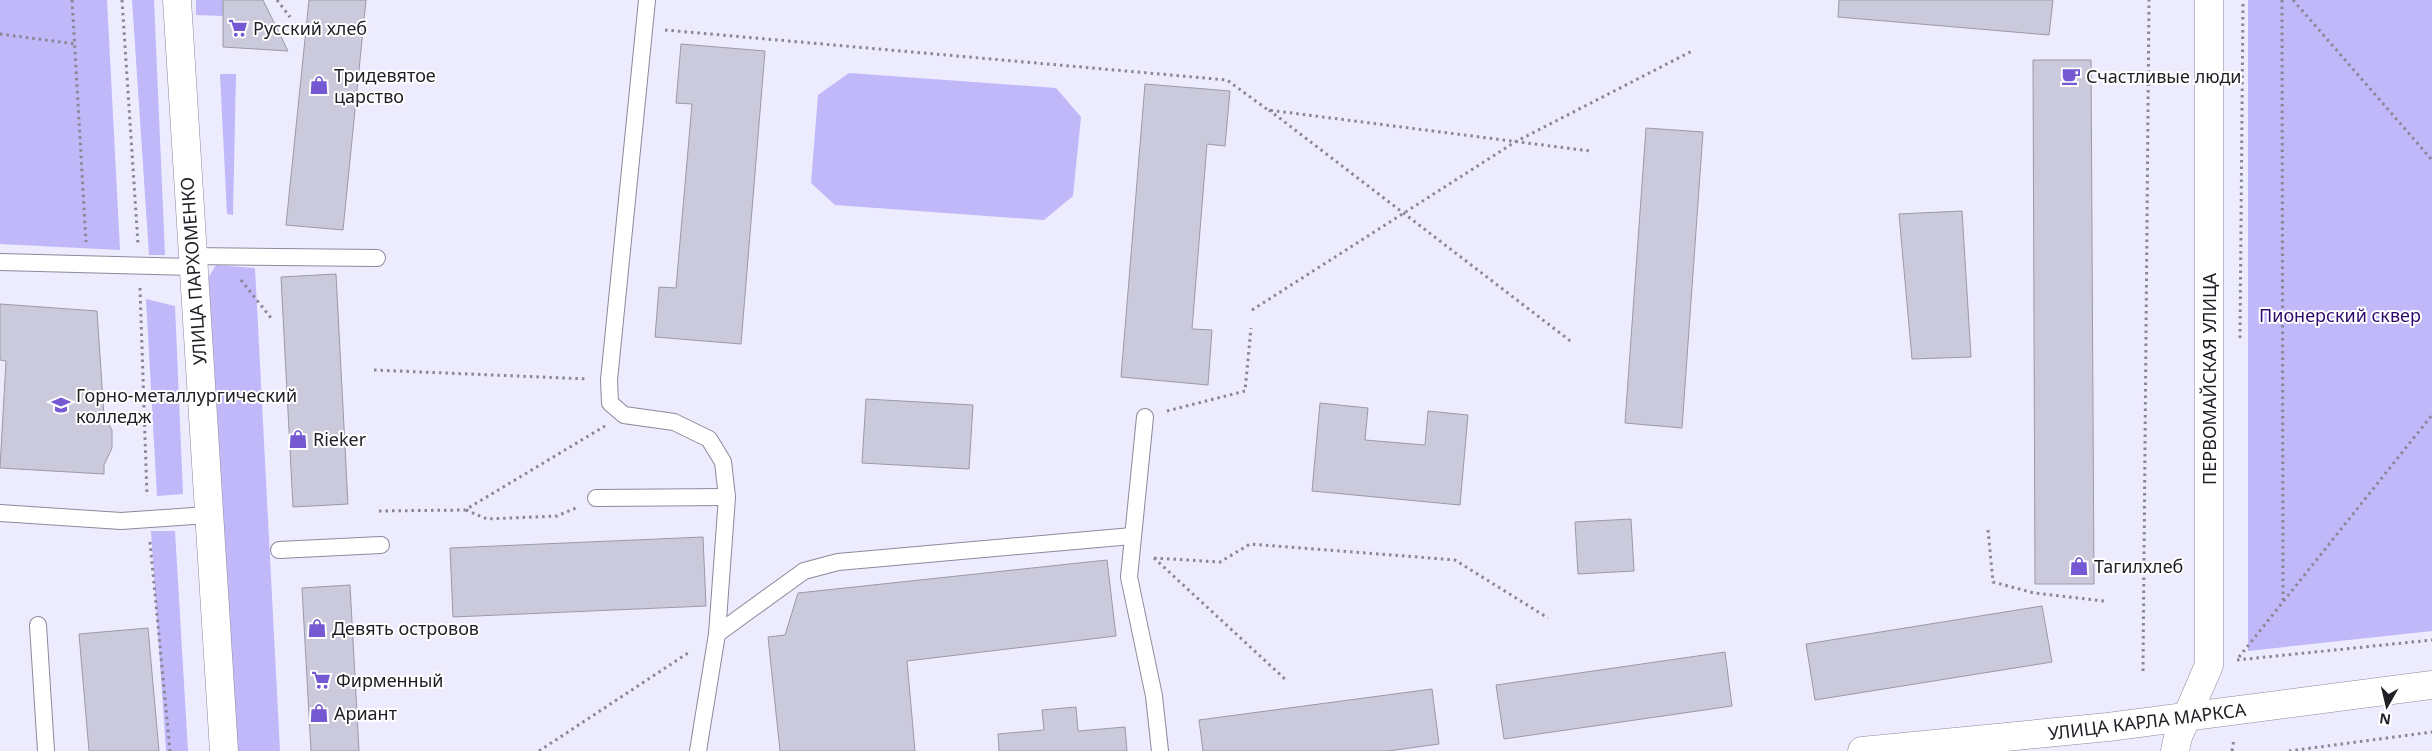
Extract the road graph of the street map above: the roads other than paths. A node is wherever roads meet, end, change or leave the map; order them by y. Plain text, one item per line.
1 (177, 0) edge
2 (647, 0) edge
3 (2209, 0) edge
4 (377, 258) dead end
5 (0, 262) edge
6 (192, 262) junction
7 (1145, 417) road end
8 (727, 497) junction
9 (596, 498) road end
10 (0, 513) edge
11 (208, 515) junction
12 (1132, 536) junction
13 (381, 545) dead end
14 (279, 550) dead end
15 (38, 625) dead end
16 (717, 634) junction
17 (2432, 685) edge
18 (2188, 716) junction
19 (1895, 749) edge
20 (46, 751) edge
21 (224, 751) edge
22 (696, 751) edge
23 (1160, 751) edge
24 (1862, 751) edge
25 (2176, 751) edge

1 - 6 street, УЛИЦА ПАРХОМЕНКО
2 - 8 lane
3 - 18 street, ПЕРВОМАЙСКАЯ УЛИЦА
4 - 6 lane
5 - 6 lane
6 - 11 street, УЛИЦА ПАРХОМЕНКО
7 - 12 lane
8 - 9 lane
8 - 16 lane
10 - 11 lane
11 - 21 street, УЛИЦА ПАРХОМЕНКО
12 - 16 lane
12 - 23 lane
13 - 14 lane
15 - 20 lane
16 - 22 lane
17 - 18 street, УЛИЦА КАРЛА МАРКСА
18 - 19 street, УЛИЦА КАРЛА МАРКСА
18 - 25 street, ПЕРВОМАЙСКАЯ УЛИЦА
19 - 24 street, УЛИЦА КАРЛА МАРКСА

